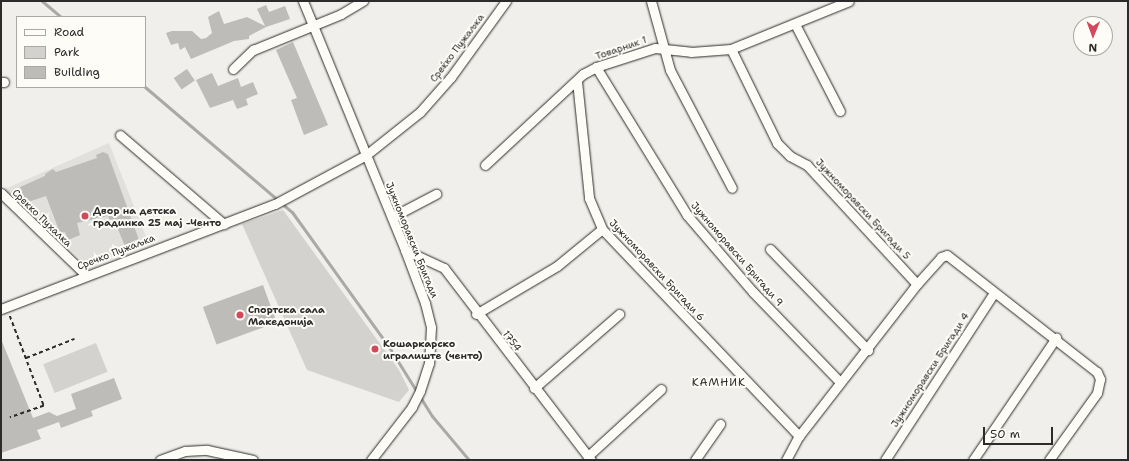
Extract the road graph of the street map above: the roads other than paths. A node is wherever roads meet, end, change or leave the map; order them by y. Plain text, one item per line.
1 (303, 1) edge
2 (363, 1) edge
3 (506, 1) edge
4 (651, 1) edge
5 (849, 1) edge
6 (312, 24) junction
7 (795, 24) junction
8 (662, 48) junction
9 (731, 50) junction
10 (596, 68) junction
11 (233, 69) dead end
12 (577, 81) junction
13 (840, 111) dead end
14 (120, 135) dead end
15 (366, 156) junction
16 (485, 165) dead end
17 (732, 188) dead end
18 (306, 190) joint
19 (1, 193) edge
20 (436, 194) dead end
21 (392, 217) junction
22 (224, 224) junction
23 (602, 229) junction
24 (770, 249) dead end
25 (405, 250) junction
26 (86, 275) junction
27 (917, 284) junction
28 (994, 293) junction
29 (3, 308) edge
30 (476, 314) junction
31 (619, 314) dead end
32 (1056, 338) junction
33 (868, 350) junction
34 (840, 382) junction
35 (534, 388) junction
36 (661, 389) dead end
37 (720, 424) dead end
38 (799, 436) junction
39 (589, 458) edge
40 (160, 460) edge
41 (253, 460) edge
42 (371, 460) edge
43 (695, 460) edge
44 (786, 460) edge
45 (885, 460) edge
46 (973, 460) edge
47 (1048, 460) edge

1 - 6 street, Јужноморавски Бригади
2 - 6 street
3 - 15 street, Среќко Пужаљка
4 - 8 street
5 - 7 street, Товарник 1
6 - 11 street
6 - 15 street, Јужноморавски Бригади
7 - 9 street, Товарник 1
7 - 13 street
8 - 9 street, Товарник 1
8 - 10 street, Товарник 1
8 - 17 street
9 - 27 street, Јужноморавски Бригади 5
10 - 12 street, Товарник 1
10 - 34 street, Јужноморавски Бригади 9
12 - 16 street, Товарник 1
12 - 23 street, Јужноморавски Бригади 6
14 - 22 street
15 - 18 street, Среќко Пужаљка
15 - 21 street, Јужноморавски Бригади
18 - 22 street, Сречко Пужаљка
19 - 26 street, Срекко Пухалка
20 - 21 street
21 - 25 street, Јужноморавски Бригади
22 - 26 street, Сречко Пужаљка
23 - 30 street
23 - 38 street, Јужноморавски Бригади 6
24 - 33 street
25 - 30 street, 1754
25 - 42 street, Јужноморавски Бригади
26 - 29 street, Сречко Пужаљка
27 - 28 street
27 - 33 street
28 - 32 street
28 - 45 street, Јужноморавски Бригади 4
30 - 35 street, 1754
31 - 35 street
32 - 46 street
32 - 47 street
33 - 34 street
34 - 38 street
35 - 39 street, 1754
36 - 39 street
37 - 43 street
38 - 44 street
40 - 41 street

